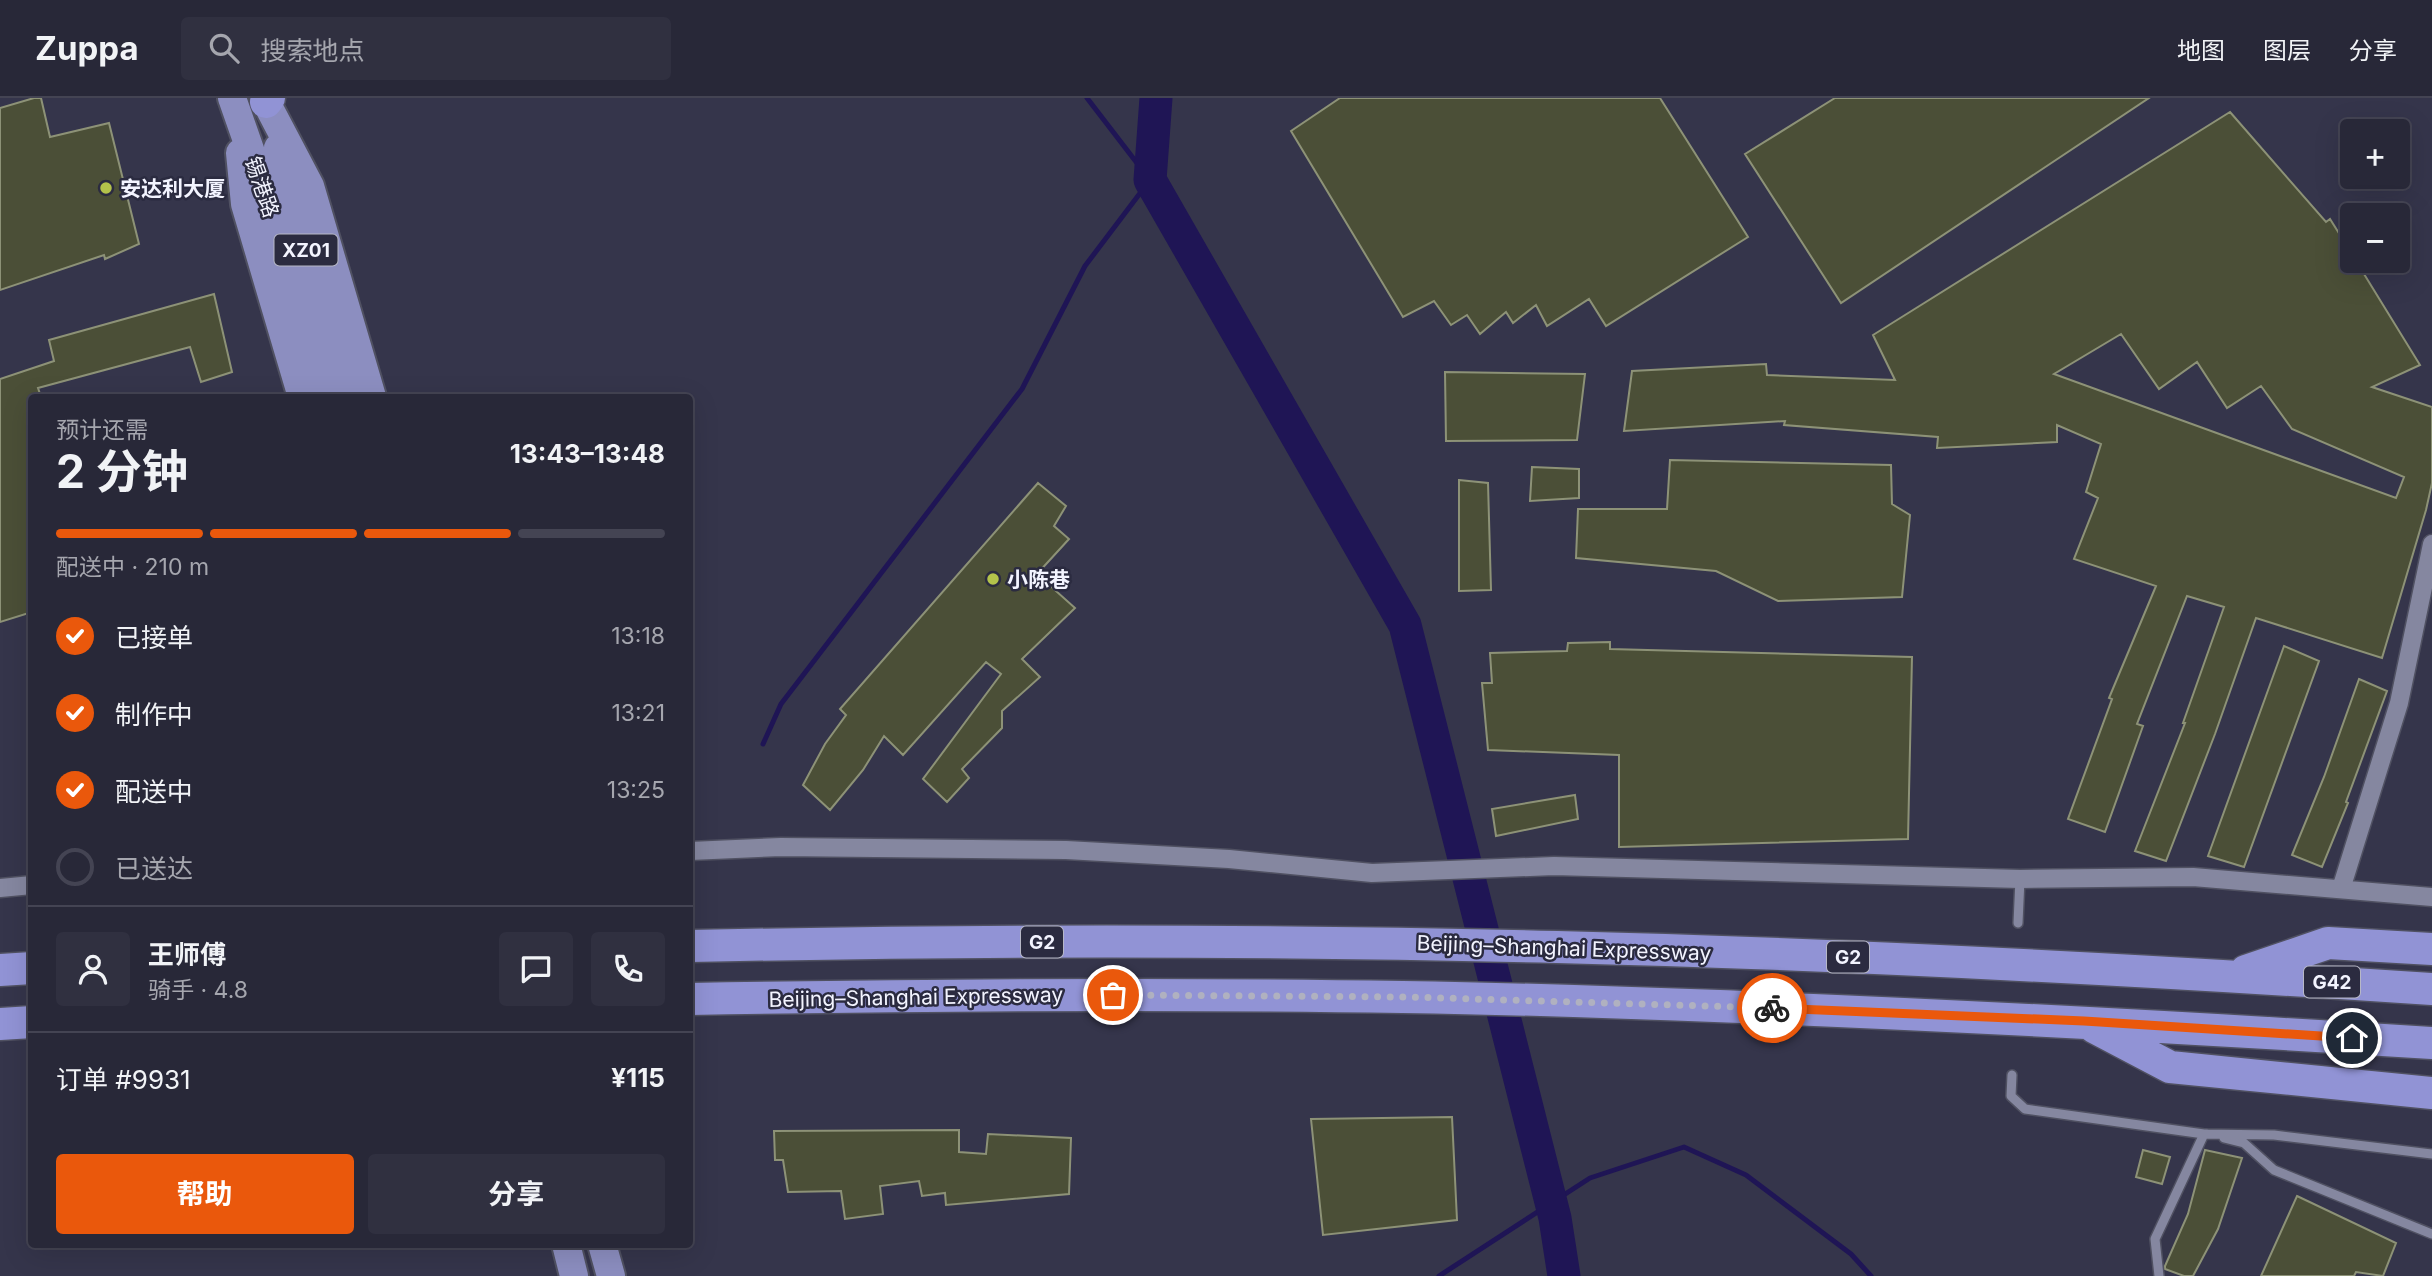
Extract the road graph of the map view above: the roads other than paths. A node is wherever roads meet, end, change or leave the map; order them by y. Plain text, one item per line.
1 (267, 99) edge
2 (233, 103) edge
3 (301, 394) edge
4 (325, 394) edge
5 (348, 394) edge
6 (371, 394) edge
7 (2432, 544) edge
8 (693, 850) edge
9 (2020, 879) junction
10 (28, 885) edge
11 (0, 888) edge
12 (2341, 889) junction
13 (2432, 897) edge
14 (2018, 923) dead end
15 (693, 946) edge
16 (2432, 949) edge
17 (28, 968) edge
18 (0, 970) edge
19 (2231, 976) junction
20 (2432, 989) edge
21 (693, 999) edge
22 (2084, 1021) junction
23 (28, 1023) edge
24 (0, 1024) edge
25 (2432, 1043) edge
26 (2012, 1075) dead end
27 (2432, 1093) edge
28 (2204, 1134) junction
29 (2432, 1154) edge
30 (2432, 1234) edge
31 (567, 1248) edge
32 (603, 1248) edge
33 (574, 1276) edge
34 (611, 1276) edge
35 (2160, 1276) edge

1 - 5 main road, 锡港路 / XZ01
1 - 6 main road
2 - 3 main road
2 - 4 main road, 锡港路 / XZ01
7 - 12 street
8 - 9 street
9 - 12 street
9 - 14 lane
10 - 11 street
12 - 13 street
15 - 19 highway, Beijing–Shanghai Expressway / G2
16 - 19 highway, Beijing–Shanghai Expressway / G2
17 - 18 highway
19 - 20 highway, G42
21 - 22 highway, Beijing–Shanghai Expressway
22 - 25 highway
22 - 27 highway, Beijing–Shanghai Expressway
23 - 24 highway
26 - 28 lane
28 - 29 lane
28 - 30 lane
28 - 35 lane
31 - 33 main road
32 - 34 main road

